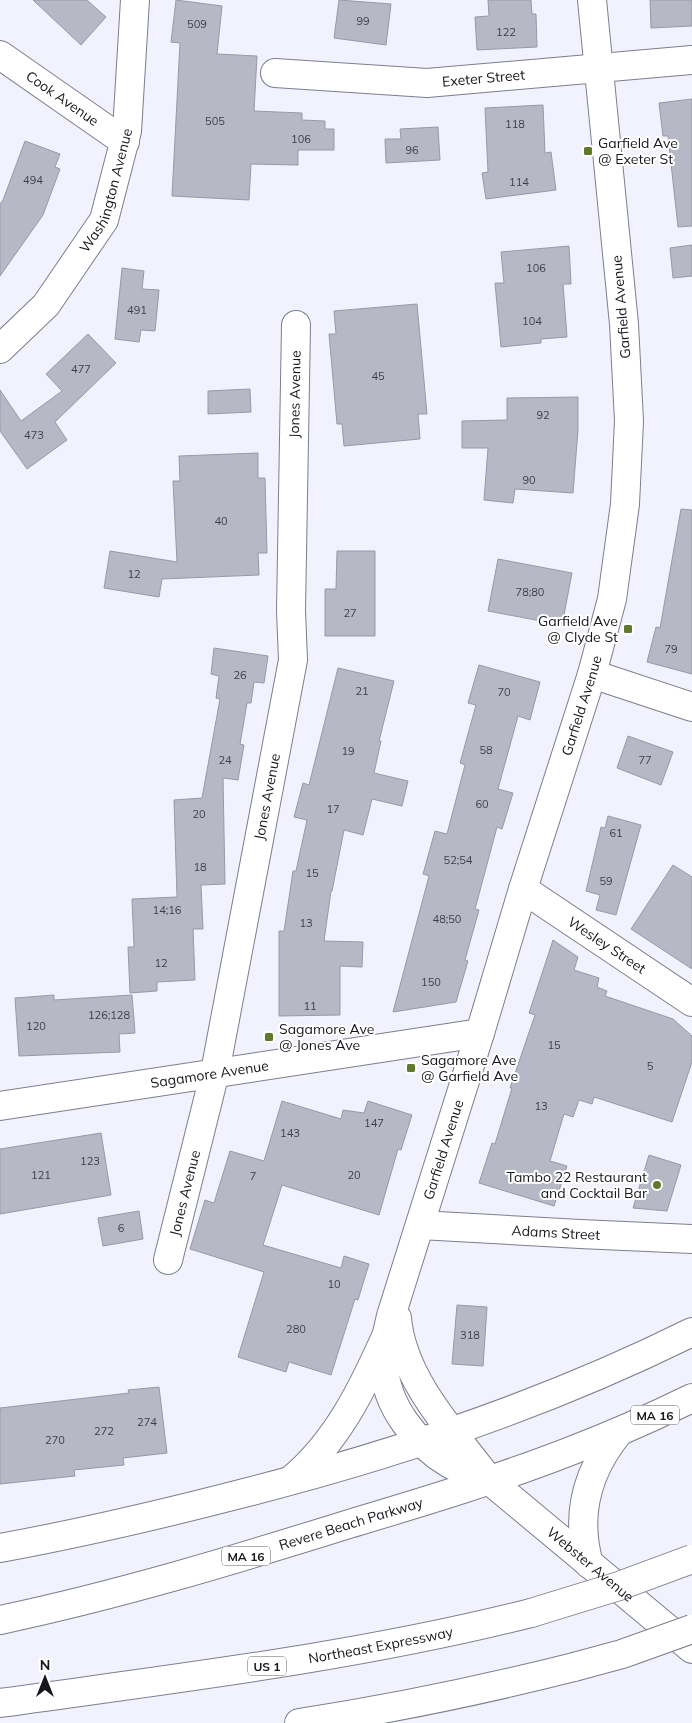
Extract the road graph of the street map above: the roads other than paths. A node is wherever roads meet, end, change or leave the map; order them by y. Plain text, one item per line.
1 (135, 0) edge
2 (592, 0) edge
3 (0, 54) edge
4 (692, 60) edge
5 (599, 68) junction
6 (275, 73) dead end
7 (125, 142) junction
8 (296, 325) dead end
9 (0, 349) edge
10 (592, 674) junction
11 (692, 707) edge
12 (523, 889) junction
13 (692, 1002) edge
14 (480, 1033) junction
15 (215, 1072) junction
16 (0, 1106) edge
17 (420, 1225) junction
18 (692, 1238) edge
19 (168, 1260) dead end
20 (396, 1301) junction
21 (692, 1332) edge
22 (387, 1334) junction
23 (692, 1398) edge
24 (453, 1432) junction
25 (619, 1432) junction
26 (422, 1442) junction
27 (489, 1480) junction
28 (288, 1482) junction
29 (4, 1547) edge
30 (692, 1559) edge
31 (590, 1564) junction
32 (0, 1620) edge
33 (692, 1629) edge
34 (692, 1649) edge
35 (0, 1704) edge
36 (299, 1723) edge

1 - 7 main road, Washington Avenue
2 - 5 main road, Garfield Avenue
3 - 7 main road, Cook Avenue
4 - 5 main road, Exeter Street
5 - 6 main road, Exeter Street
5 - 10 main road, Garfield Avenue
7 - 9 main road, Washington Avenue
8 - 15 main road, Jones Avenue
10 - 11 main road
10 - 12 main road, Garfield Avenue
12 - 13 main road, Wesley Street
12 - 14 main road, Garfield Avenue
14 - 15 main road, Sagamore Avenue
14 - 17 main road, Garfield Avenue
15 - 16 main road, Sagamore Avenue
15 - 19 main road, Jones Avenue
17 - 18 main road, Adams Street
17 - 20 main road, Garfield Avenue
20 - 22 main road, Garfield Avenue
20 - 24 main road, Garfield Avenue
21 - 24 main road
22 - 26 main road, Garfield Avenue
22 - 28 main road
23 - 25 main road, Revere Beach Parkway / MA 16
24 - 26 main road
24 - 27 main road, Garfield Avenue
25 - 27 main road, Revere Beach Parkway / MA 16
25 - 31 main road
26 - 27 main road, Garfield Avenue
26 - 28 main road
27 - 31 main road, Webster Avenue
27 - 32 main road, Revere Beach Parkway / MA 16
28 - 29 main road
30 - 35 main road, Northeast Expressway / US 1, bridge
31 - 34 main road, Webster Avenue
33 - 36 main road, bridge

